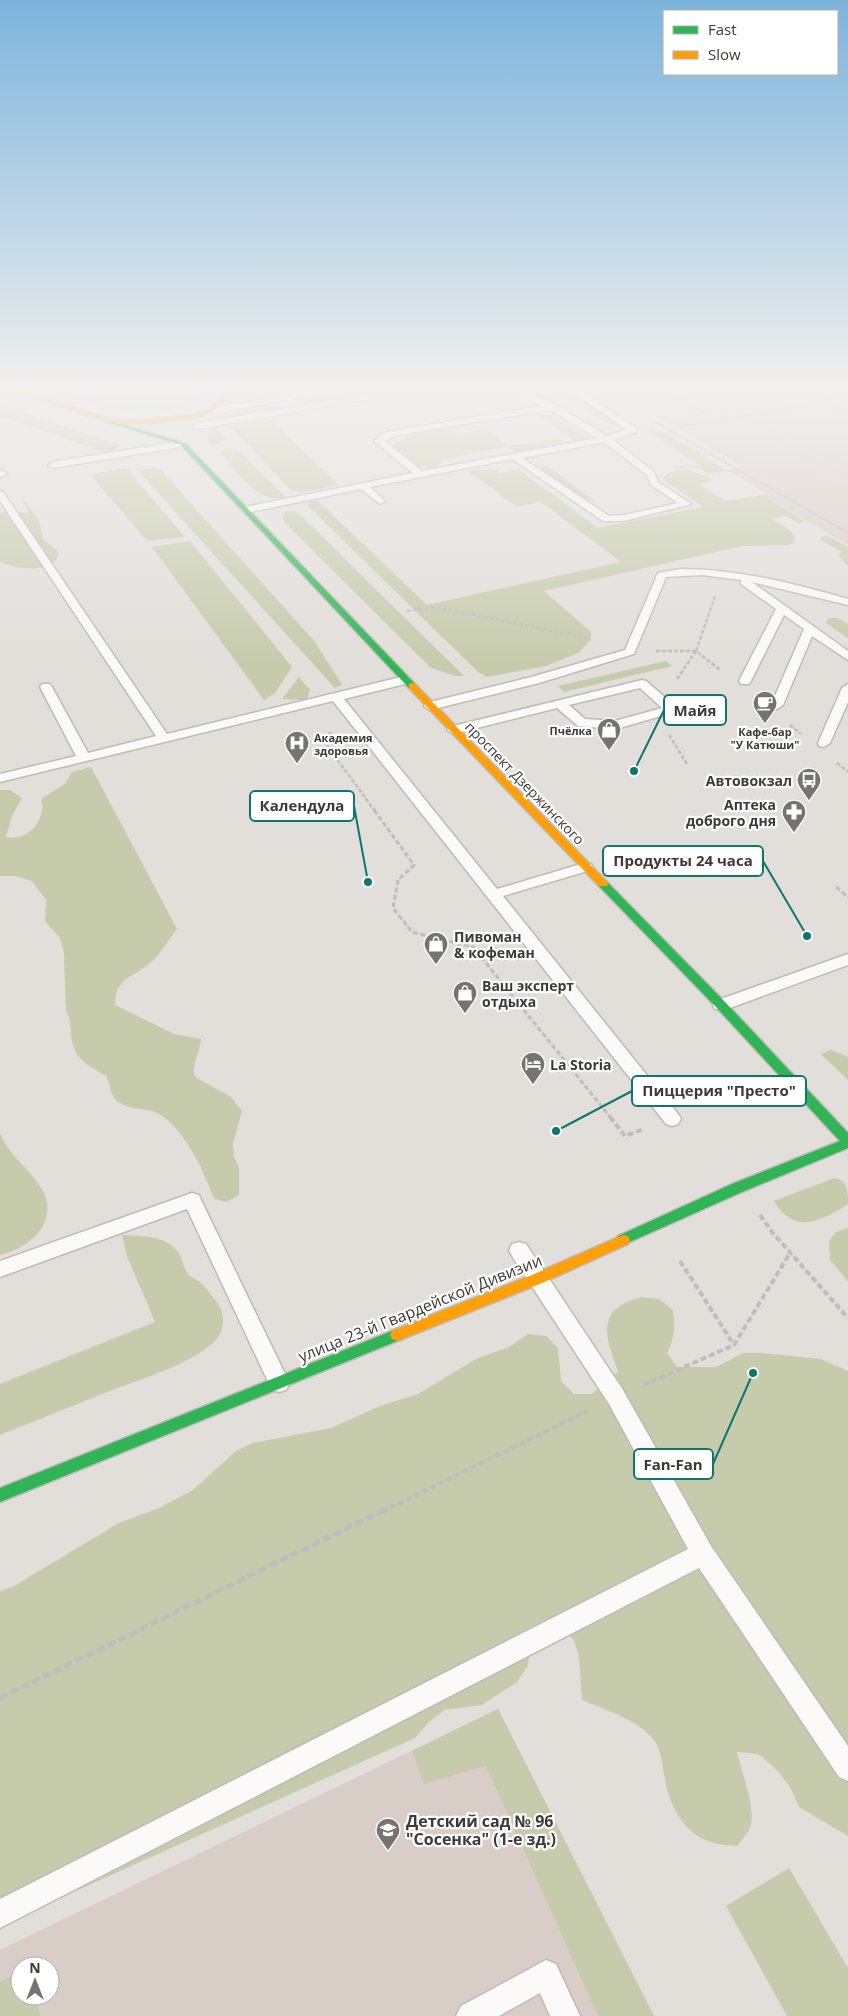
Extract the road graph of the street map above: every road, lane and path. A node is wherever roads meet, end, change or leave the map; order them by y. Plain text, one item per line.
1 (216, 479) edge
2 (396, 479) edge
3 (548, 479) edge
4 (653, 479) edge
5 (754, 479) edge
6 (363, 486) junction
7 (0, 494) edge
8 (380, 500) dead end
9 (246, 510) junction
10 (848, 533) edge
11 (739, 577) junction
12 (833, 598) junction
13 (848, 602) edge
14 (782, 608) junction
15 (848, 608) edge
16 (407, 611) dead end
17 (810, 628) junction
18 (696, 651) dead end
19 (630, 652) junction
20 (848, 656) edge
21 (405, 680) junction
22 (745, 681) dead end
23 (46, 688) dead end
24 (848, 688) edge
25 (329, 698) junction
26 (560, 704) junction
27 (777, 705) dead end
28 (430, 706) junction
29 (453, 730) junction
30 (164, 738) junction
31 (824, 743) dead end
32 (84, 758) junction
33 (0, 778) edge
34 (586, 867) junction
35 (836, 887) dead end
36 (495, 894) junction
37 (848, 897) edge
38 (848, 958) edge
39 (721, 1005) junction
40 (672, 1119) joint
41 (848, 1142) edge
42 (756, 1208) dead end
43 (519, 1250) dead end
44 (790, 1254) junction
45 (680, 1261) dead end
46 (0, 1269) edge
47 (537, 1279) junction
48 (848, 1318) edge
49 (734, 1345) junction
50 (279, 1383) junction
51 (616, 1396) junction
52 (0, 1495) edge
53 (703, 1554) junction
54 (0, 1698) edge
55 (848, 1768) edge
56 (0, 1914) edge
57 (471, 2016) edge
58 (565, 2016) edge

1 - 9 main road, проспект Дзержинского
2 - 6 lane
3 - 4 lane
5 - 10 path
6 - 8 lane
6 - 9 lane
7 - 30 lane
9 - 21 main road, проспект Дзержинского
11 - 12 lane
11 - 14 lane
11 - 19 lane
12 - 13 lane
12 - 15 lane
14 - 17 lane
14 - 22 lane
16 - 19 path
17 - 20 lane
17 - 27 lane
18 - 19 path
19 - 28 lane
21 - 25 lane
21 - 28 main road, проспект Дзержинского
23 - 32 lane
24 - 31 lane
25 - 30 lane
25 - 36 lane
25 - 40 path
26 - 26 lane
26 - 29 lane
28 - 29 main road, проспект Дзержинского
29 - 34 main road, проспект Дзержинского
30 - 32 lane
32 - 33 lane
34 - 36 lane
34 - 39 main road, проспект Дзержинского
35 - 37 path
36 - 40 lane
38 - 39 lane
39 - 41 main road, проспект Дзержинского
41 - 47 main road, улица 23-й Гвардейской Дивизии
42 - 44 path
43 - 47 lane
44 - 48 path
44 - 49 path
45 - 49 path
46 - 50 lane
47 - 50 main road, улица 23-й Гвардейской Дивизии
47 - 51 lane
49 - 51 path
50 - 52 main road, улица 23-й Гвардейской Дивизии
51 - 53 lane
51 - 54 path
53 - 55 lane
53 - 56 lane
57 - 58 lane

